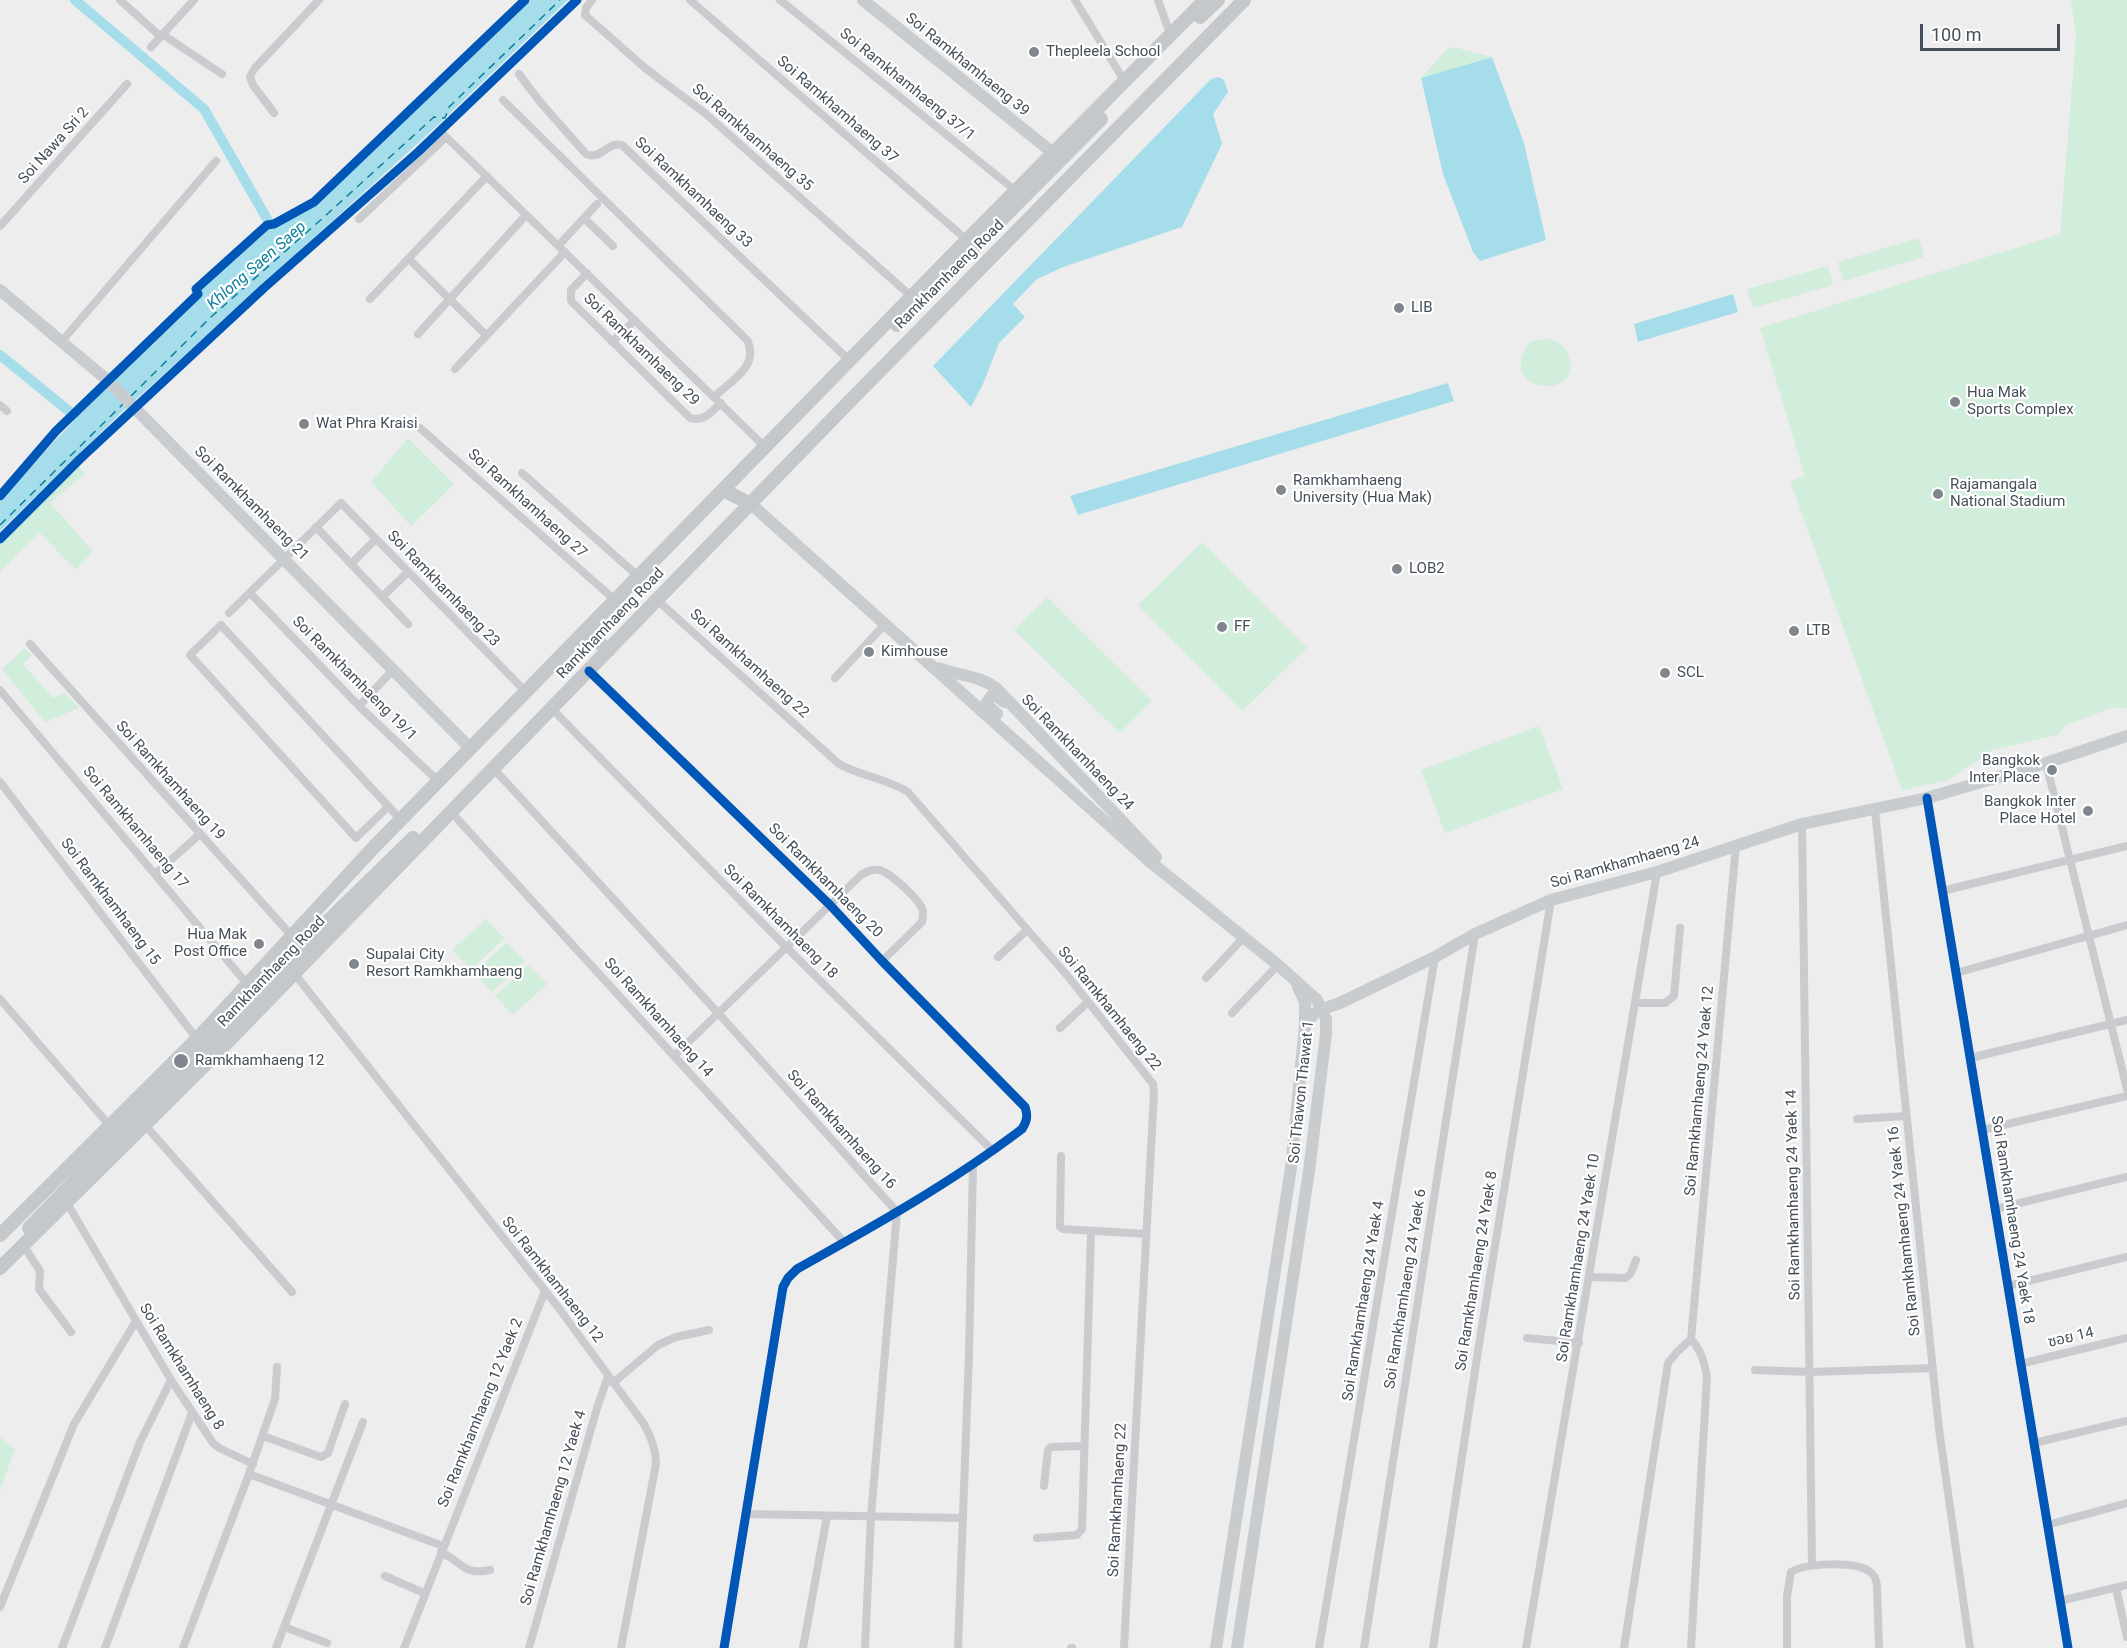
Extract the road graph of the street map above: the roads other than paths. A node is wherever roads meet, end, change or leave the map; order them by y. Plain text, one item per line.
1 (120, 0) edge
2 (194, 0) edge
3 (319, 0) edge
4 (592, 0) edge
5 (690, 0) edge
6 (780, 0) edge
7 (863, 0) edge
8 (1075, 0) edge
9 (1158, 0) edge
10 (1205, 0) edge
11 (1217, 0) edge
12 (1244, 0) edge
13 (1232, 7) edge
14 (1170, 34) junction
15 (161, 35) junction
16 (151, 47) dead end
17 (222, 74) dead end
18 (519, 74) dead end
19 (1125, 82) junction
20 (128, 84) dead end
21 (503, 100) dead end
22 (274, 113) dead end
23 (1053, 153) junction
24 (216, 161) dead end
25 (1076, 172) junction
26 (487, 176) junction
27 (1016, 191) junction
28 (597, 204) dead end
29 (526, 215) junction
30 (359, 219) dead end
31 (584, 219) junction
32 (0, 226) edge
33 (967, 240) junction
34 (613, 246) dead end
35 (562, 249) junction
36 (409, 259) junction
37 (587, 273) junction
38 (0, 290) edge
39 (912, 297) junction
40 (370, 299) dead end
41 (448, 300) junction
42 (635, 320) junction
43 (418, 334) dead end
44 (486, 335) junction
45 (62, 342) junction
46 (612, 342) junction
47 (850, 361) junction
48 (455, 369) dead end
49 (717, 400) junction
50 (420, 428) dead end
51 (765, 447) junction
52 (522, 473) dead end
53 (723, 490) junction
54 (751, 504) junction
55 (316, 527) junction
56 (376, 539) junction
57 (285, 559) junction
58 (351, 564) junction
59 (408, 572) junction
60 (639, 577) junction
61 (250, 594) junction
62 (382, 597) junction
63 (657, 600) junction
64 (616, 601) junction
65 (229, 613) dead end
66 (408, 624) dead end
67 (885, 624) junction
68 (587, 631) junction
69 (30, 644) dead end
70 (608, 651) junction
71 (931, 664) junction
72 (392, 670) junction
73 (589, 671) junction
74 (835, 678) dead end
75 (0, 690) edge
76 (527, 693) junction
77 (359, 706) junction
78 (1012, 707) junction
79 (552, 709) junction
80 (2127, 736) edge
81 (471, 749) junction
82 (2046, 764) junction
83 (1044, 766) junction
84 (494, 769) junction
85 (0, 782) edge
86 (439, 782) junction
87 (1927, 798) junction
88 (388, 807) junction
89 (1875, 810) junction
90 (451, 812) junction
91 (400, 820) junction
92 (1802, 824) junction
93 (200, 834) junction
94 (1736, 846) junction
95 (2127, 846) edge
96 (2070, 859) junction
97 (1657, 872) junction
98 (156, 873) junction
99 (1184, 890) junction
100 (1942, 891) junction
101 (1551, 900) junction
102 (830, 905) junction
103 (2127, 925) edge
104 (1680, 928) dead end
105 (1027, 930) junction
106 (1475, 934) junction
107 (291, 935) junction
108 (2089, 935) junction
109 (1244, 937) junction
110 (787, 948) junction
111 (998, 957) dead end
112 (1435, 957) junction
113 (882, 961) junction
114 (1278, 965) junction
115 (294, 973) junction
116 (1956, 973) junction
117 (1206, 978) dead end
118 (1295, 980) junction
119 (251, 982) junction
120 (0, 999) edge
121 (1088, 1002) junction
122 (1340, 1003) junction
123 (1635, 1003) junction
124 (1323, 1009) junction
125 (1232, 1013) dead end
126 (719, 1014) junction
127 (2127, 1020) edge
128 (2111, 1024) junction
129 (1305, 1025) junction
130 (1060, 1028) dead end
131 (1326, 1034) junction
132 (197, 1039) junction
133 (674, 1056) junction
134 (1970, 1058) junction
135 (2127, 1089) edge
136 (2127, 1096) edge
137 (1906, 1116) junction
138 (1857, 1119) dead end
139 (109, 1125) junction
140 (145, 1125) junction
141 (1982, 1130) junction
142 (993, 1151) junction
143 (1061, 1156) dead end
144 (973, 1165) junction
145 (1291, 1168) junction
146 (1308, 1171) junction
147 (2127, 1177) edge
148 (62, 1202) junction
149 (1995, 1209) junction
150 (897, 1212) junction
151 (2, 1229) edge
152 (1091, 1232) junction
153 (1146, 1234) junction
154 (844, 1242) junction
155 (24, 1246) junction
156 (2127, 1257) edge
157 (0, 1259) edge
158 (1636, 1260) dead end
159 (0, 1268) edge
160 (1590, 1276) junction
161 (2008, 1286) junction
162 (545, 1291) junction
163 (292, 1292) dead end
164 (136, 1321) junction
165 (709, 1330) dead end
166 (71, 1332) dead end
167 (1527, 1338) dead end
168 (2127, 1338) edge
169 (1691, 1339) junction
170 (1579, 1343) junction
171 (2020, 1364) junction
172 (277, 1367) dead end
173 (1933, 1368) junction
174 (1755, 1370) dead end
175 (1810, 1372) junction
176 (171, 1380) junction
177 (611, 1380) junction
178 (345, 1404) dead end
179 (192, 1413) junction
180 (2127, 1421) edge
181 (363, 1422) dead end
182 (263, 1436) junction
183 (2034, 1443) junction
184 (1083, 1446) junction
185 (253, 1464) junction
186 (249, 1474) junction
187 (1044, 1486) dead end
188 (2127, 1503) edge
189 (331, 1504) junction
190 (747, 1514) junction
191 (827, 1516) junction
192 (872, 1516) junction
193 (962, 1518) junction
194 (2047, 1525) junction
195 (1037, 1538) dead end
196 (442, 1549) junction
197 (1812, 1565) junction
198 (490, 1570) dead end
199 (385, 1576) dead end
200 (2127, 1585) edge
201 (2116, 1588) junction
202 (424, 1593) junction
203 (2060, 1601) junction
204 (1223, 1602) junction
205 (1243, 1605) junction
206 (0, 1608) edge
207 (284, 1627) junction
208 (2127, 1637) edge
209 (327, 1643) dead end
210 (62, 1648) edge
211 (105, 1648) edge
212 (183, 1648) edge
213 (276, 1648) edge
214 (404, 1648) edge
215 (529, 1648) edge
216 (621, 1648) edge
217 (724, 1648) edge
218 (803, 1648) edge
219 (865, 1648) edge
220 (958, 1648) edge
221 (1124, 1648) edge
222 (1216, 1648) edge
223 (1236, 1648) edge
224 (1319, 1648) edge
225 (1364, 1648) edge
226 (1433, 1648) edge
227 (1526, 1648) edge
228 (1624, 1648) edge
229 (1691, 1648) edge
230 (1787, 1648) edge
231 (1878, 1648) edge
232 (1970, 1648) edge
233 (2068, 1648) edge

1 - 15 street
2 - 15 street
3 - 22 street
4 - 39 street, Soi Ramkhamhaeng 35
5 - 33 street, Soi Ramkhamhaeng 37
6 - 27 street, Soi Ramkhamhaeng 37/1
7 - 23 main road, Soi Ramkhamhaeng 39
8 - 19 street
9 - 14 street
10 - 14 main road, Ramkhamhaeng Road
11 - 13 main road
11 - 119 main road, Ramkhamhaeng Road
12 - 13 main road, Ramkhamhaeng Road
13 - 25 main road, Ramkhamhaeng Road
13 - 148 main road, Ramkhamhaeng Road
14 - 19 main road, Ramkhamhaeng Road
15 - 16 street
15 - 17 street
18 - 47 street, Soi Ramkhamhaeng 33
19 - 23 main road, Ramkhamhaeng Road
20 - 32 street, Soi Nawa Sri 2
21 - 49 street
23 - 25 main road
23 - 27 main road, Ramkhamhaeng Road
24 - 45 street
25 - 54 main road, Ramkhamhaeng Road
26 - 29 street, Soi Ramkhamhaeng 29
26 - 30 street, Soi Ramkhamhaeng 29
26 - 36 street
27 - 33 main road, Ramkhamhaeng Road
28 - 31 street
29 - 35 street, Soi Ramkhamhaeng 29
29 - 41 street
31 - 34 street
31 - 35 street
33 - 39 main road, Ramkhamhaeng Road
35 - 37 street, Soi Ramkhamhaeng 29
35 - 44 street
36 - 40 street
36 - 41 street
37 - 42 street, Soi Ramkhamhaeng 29
37 - 46 street, Soi Ramkhamhaeng 29
38 - 45 main road, Soi Ramkhamhaeng 21
39 - 47 main road, Ramkhamhaeng Road
41 - 43 street
41 - 44 street
42 - 46 street
42 - 49 street, Soi Ramkhamhaeng 29
44 - 48 street
45 - 57 main road, Soi Ramkhamhaeng 21
46 - 49 street, Soi Ramkhamhaeng 29
47 - 51 main road, Ramkhamhaeng Road
49 - 51 street, Soi Ramkhamhaeng 29
50 - 64 street, Soi Ramkhamhaeng 27
51 - 53 main road, Ramkhamhaeng Road
52 - 60 street, Soi Ramkhamhaeng 27
53 - 54 main road
53 - 60 main road, Ramkhamhaeng Road
54 - 63 main road, Ramkhamhaeng Road
54 - 67 main road, Soi Ramkhamhaeng 24
55 - 56 street, Soi Ramkhamhaeng 23
55 - 57 street
55 - 58 street
56 - 58 street
56 - 59 street, Soi Ramkhamhaeng 23
57 - 61 street
57 - 72 main road, Soi Ramkhamhaeng 21
58 - 62 street
59 - 62 street
59 - 76 street, Soi Ramkhamhaeng 23
60 - 64 main road, Ramkhamhaeng Road
61 - 65 street
61 - 77 street, Soi Ramkhamhaeng 19/1
62 - 66 street
63 - 70 main road, Ramkhamhaeng Road
63 - 105 street, Soi Ramkhamhaeng 22
64 - 68 main road, Ramkhamhaeng Road
67 - 71 main road, Soi Ramkhamhaeng 24
67 - 74 street
68 - 70 main road
68 - 76 main road, Ramkhamhaeng Road
69 - 93 street, Soi Ramkhamhaeng 19
70 - 73 main road, Ramkhamhaeng Road
71 - 78 main road, Soi Ramkhamhaeng 24
71 - 83 main road, Soi Ramkhamhaeng 24
72 - 77 street
72 - 81 main road, Soi Ramkhamhaeng 21
73 - 79 main road, Ramkhamhaeng Road
73 - 102 street, Soi Ramkhamhaeng 20
75 - 98 street, Soi Ramkhamhaeng 17
76 - 81 main road, Ramkhamhaeng Road
77 - 86 street, Soi Ramkhamhaeng 19/1
78 - 83 main road
78 - 99 main road, Soi Ramkhamhaeng 24
79 - 84 main road, Ramkhamhaeng Road
79 - 110 street, Soi Ramkhamhaeng 18
80 - 82 main road, Soi Ramkhamhaeng 24
81 - 86 main road, Ramkhamhaeng Road
82 - 87 main road, Soi Ramkhamhaeng 24
82 - 96 street
83 - 99 main road, Soi Ramkhamhaeng 24
84 - 90 main road, Ramkhamhaeng Road
84 - 126 street, Soi Ramkhamhaeng 16
85 - 132 street, Soi Ramkhamhaeng 15
86 - 91 main road, Ramkhamhaeng Road
87 - 89 main road, Soi Ramkhamhaeng 24
87 - 100 street, Soi Ramkhamhaeng 24 Yaek 18
88 - 88 street
88 - 91 street
89 - 92 main road, Soi Ramkhamhaeng 24
89 - 137 street, Soi Ramkhamhaeng 24 Yaek 16
90 - 115 main road, Ramkhamhaeng Road
90 - 133 street, Soi Ramkhamhaeng 14
91 - 107 main road, Ramkhamhaeng Road
92 - 94 main road, Soi Ramkhamhaeng 24
92 - 175 street, Soi Ramkhamhaeng 24 Yaek 14
93 - 98 street
93 - 107 street, Soi Ramkhamhaeng 19
94 - 97 main road, Soi Ramkhamhaeng 24
94 - 169 street, Soi Ramkhamhaeng 24 Yaek 12
95 - 96 street
96 - 100 street
96 - 108 street
97 - 101 main road, Soi Ramkhamhaeng 24
97 - 123 street, Soi Ramkhamhaeng 24 Yaek 10
98 - 119 street, Soi Ramkhamhaeng 17
99 - 109 main road, Soi Ramkhamhaeng 24
100 - 116 street, Soi Ramkhamhaeng 24 Yaek 18
101 - 106 main road, Soi Ramkhamhaeng 24
101 - 226 street, Soi Ramkhamhaeng 24 Yaek 8
102 - 110 street
102 - 113 street, Soi Ramkhamhaeng 20
102 - 113 street
103 - 108 street
104 - 123 street
105 - 111 street
105 - 121 street, Soi Ramkhamhaeng 22
106 - 112 main road, Soi Ramkhamhaeng 24
106 - 225 street, Soi Ramkhamhaeng 24 Yaek 6
107 - 119 main road, Ramkhamhaeng Road
108 - 116 street
108 - 128 street
109 - 114 main road, Soi Ramkhamhaeng 24
109 - 117 street
110 - 126 street
110 - 142 street, Soi Ramkhamhaeng 18
112 - 122 main road, Soi Ramkhamhaeng 24
112 - 224 street, Soi Ramkhamhaeng 24 Yaek 4
113 - 142 street, Soi Ramkhamhaeng 20
114 - 118 main road, Soi Ramkhamhaeng 24
114 - 125 street
115 - 140 main road, Ramkhamhaeng Road
115 - 162 street, Soi Ramkhamhaeng 12
116 - 134 street, Soi Ramkhamhaeng 24 Yaek 18
118 - 122 main road
118 - 124 main road, Soi Ramkhamhaeng 24
118 - 129 main road
119 - 132 main road, Ramkhamhaeng Road
120 - 139 street
121 - 130 street
121 - 153 street, Soi Ramkhamhaeng 22
122 - 124 main road, Soi Ramkhamhaeng 24
122 - 131 main road
123 - 160 street, Soi Ramkhamhaeng 24 Yaek 10
124 - 129 main road, Soi Thawon Thawat 1
124 - 131 main road, Soi Thawon Thawat 1
126 - 133 street
126 - 150 street, Soi Ramkhamhaeng 16
127 - 128 street
128 - 134 street
128 - 135 street
129 - 145 main road, Soi Thawon Thawat 1
131 - 146 main road, Soi Thawon Thawat 1
132 - 139 main road, Ramkhamhaeng Road
133 - 154 street, Soi Ramkhamhaeng 14
134 - 141 street, Soi Ramkhamhaeng 24 Yaek 18
136 - 141 street
137 - 138 street
137 - 173 street, Soi Ramkhamhaeng 24 Yaek 16
139 - 151 main road, Ramkhamhaeng Road
140 - 148 main road, Ramkhamhaeng Road
140 - 163 street
141 - 149 street, Soi Ramkhamhaeng 24 Yaek 18
142 - 144 street
143 - 152 street
144 - 150 street
144 - 193 street
145 - 146 main road
145 - 204 main road, Soi Thawon Thawat 1
146 - 205 main road, Soi Thawon Thawat 1
147 - 149 street
148 - 155 main road, Ramkhamhaeng Road
148 - 157 main road, Ramkhamhaeng Road
148 - 164 street, Soi Ramkhamhaeng 8
149 - 161 street, Soi Ramkhamhaeng 24 Yaek 18
150 - 154 street
150 - 192 street, Soi Ramkhamhaeng 16
152 - 153 street
152 - 184 street
153 - 221 street, Soi Ramkhamhaeng 22
154 - 190 street
155 - 159 main road, Ramkhamhaeng Road
155 - 166 street
156 - 161 street
158 - 160 street
160 - 170 street, Soi Ramkhamhaeng 24 Yaek 10
161 - 171 street, Soi Ramkhamhaeng 24 Yaek 18
162 - 177 street, Soi Ramkhamhaeng 12
162 - 196 street, Soi Ramkhamhaeng 12 Yaek 2
164 - 176 street, Soi Ramkhamhaeng 8
164 - 206 street
165 - 177 street
167 - 170 street
168 - 171 street, ซอย 14
169 - 228 street
169 - 229 street
170 - 227 street, Soi Ramkhamhaeng 24 Yaek 10
171 - 183 street, Soi Ramkhamhaeng 24 Yaek 18
172 - 182 street
173 - 175 street
173 - 232 street, Soi Ramkhamhaeng 24 Yaek 16
174 - 175 street
175 - 197 street, Soi Ramkhamhaeng 24 Yaek 14
176 - 179 street, Soi Ramkhamhaeng 8
176 - 210 street
177 - 215 street, Soi Ramkhamhaeng 12 Yaek 4
177 - 216 street, Soi Ramkhamhaeng 12
178 - 182 street
179 - 185 street, Soi Ramkhamhaeng 8
179 - 211 street
180 - 183 street
181 - 189 street
182 - 185 street
183 - 194 street, Soi Ramkhamhaeng 24 Yaek 18
184 - 187 street
184 - 195 street
185 - 186 street
186 - 189 street
186 - 212 street
188 - 194 street
189 - 196 street
189 - 207 street
190 - 191 street
190 - 217 street
191 - 192 street
191 - 218 street
192 - 193 street
192 - 219 street, Soi Ramkhamhaeng 16
193 - 220 street
194 - 203 street, Soi Ramkhamhaeng 24 Yaek 18
196 - 198 street
196 - 202 street, Soi Ramkhamhaeng 12 Yaek 2
197 - 230 street
197 - 231 street
199 - 202 street
200 - 201 street
201 - 203 street
201 - 208 street
202 - 214 street, Soi Ramkhamhaeng 12 Yaek 2
203 - 233 street, Soi Ramkhamhaeng 24 Yaek 18
204 - 205 main road
204 - 222 main road, Soi Thawon Thawat 1
205 - 223 main road, Soi Thawon Thawat 1
207 - 209 street
207 - 213 street

